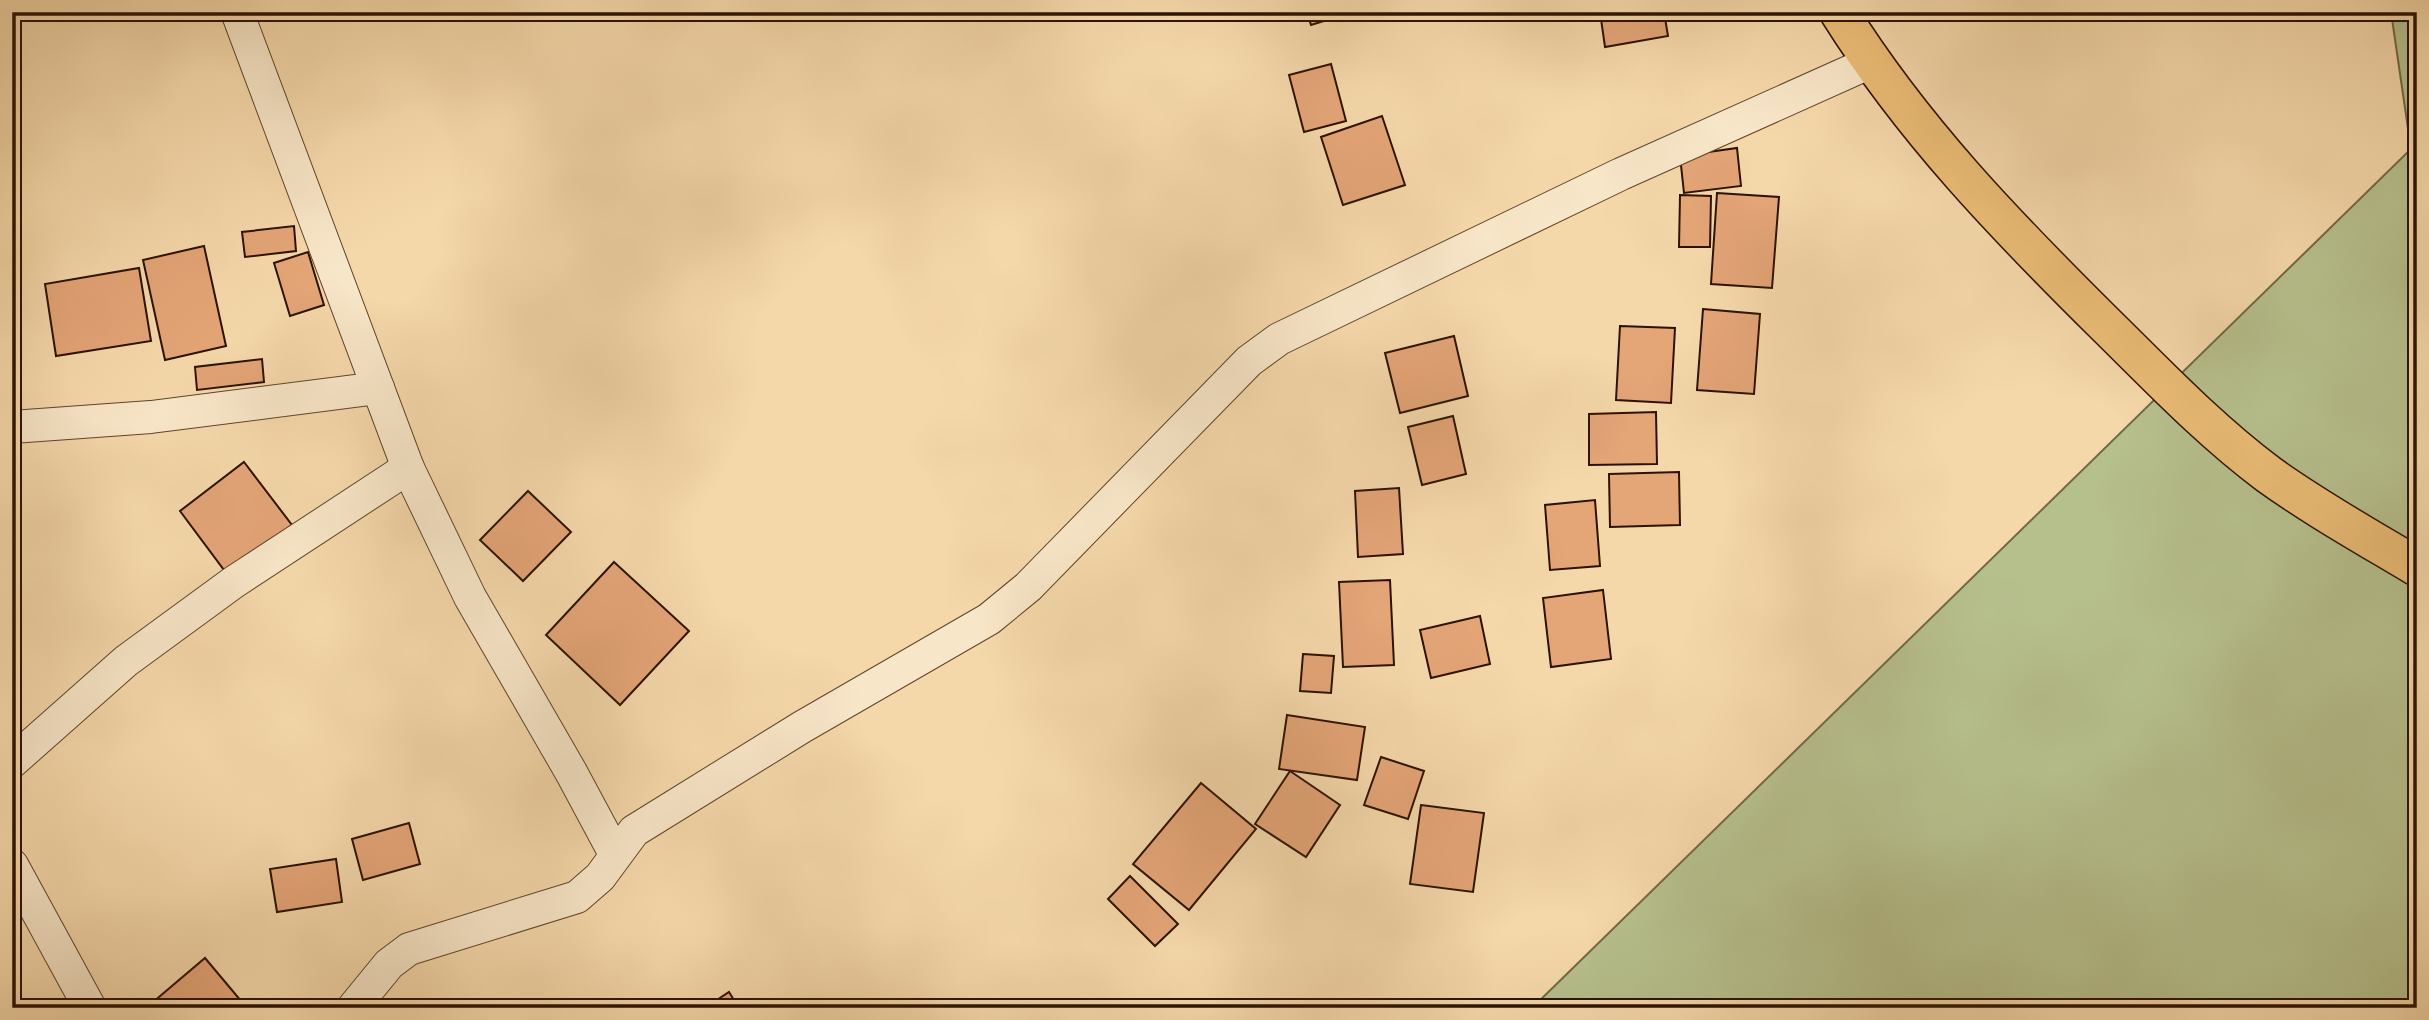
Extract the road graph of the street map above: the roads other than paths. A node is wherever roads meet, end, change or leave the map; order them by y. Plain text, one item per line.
1 (237, 12) edge
2 (1839, 12) edge
3 (1871, 62) junction
4 (378, 388) junction
5 (12, 427) edge
6 (408, 468) junction
7 (2417, 567) edge
8 (12, 762) edge
9 (615, 855) junction
10 (12, 865) edge
11 (90, 1008) edge
12 (353, 1008) edge

1 - 4 street
2 - 3 main road
3 - 7 main road
3 - 9 street
4 - 5 street
4 - 6 street
6 - 8 street
6 - 9 street
9 - 12 street
10 - 11 street

